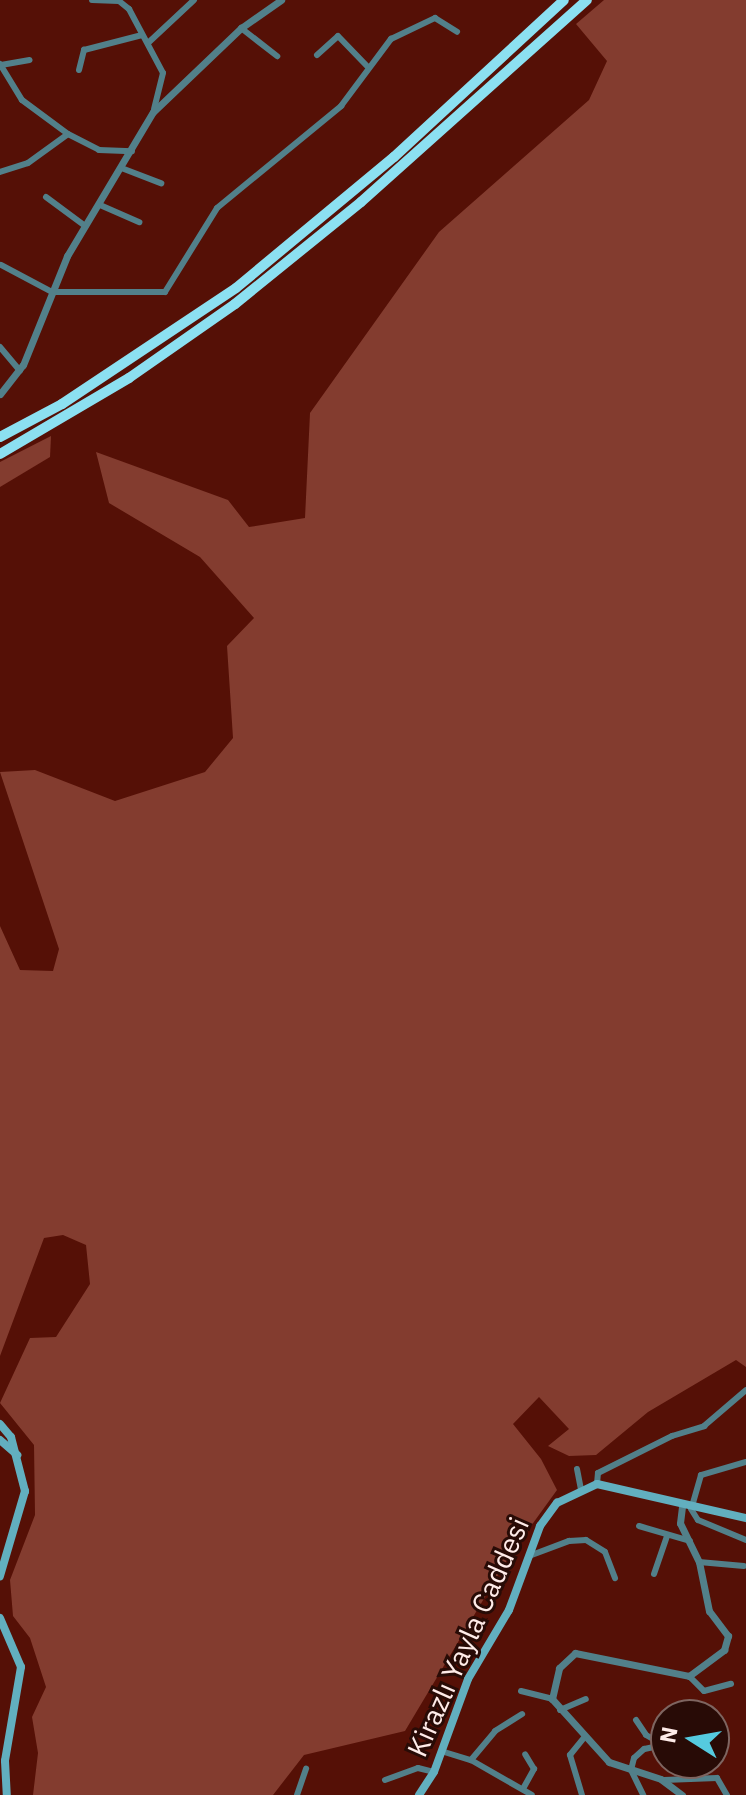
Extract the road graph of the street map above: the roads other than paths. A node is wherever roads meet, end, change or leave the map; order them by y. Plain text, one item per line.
1 (92, 0) edge
2 (194, 0) edge
3 (281, 0) edge
4 (564, 0) edge
5 (587, 0) edge
6 (119, 1) edge
7 (241, 28) junction
8 (457, 32) dead end
9 (142, 35) junction
10 (148, 43) junction
11 (317, 55) dead end
12 (277, 56) dead end
13 (30, 60) dead end
14 (1, 64) edge
15 (367, 66) junction
16 (79, 70) dead end
17 (153, 112) junction
18 (68, 134) junction
19 (133, 151) junction
20 (124, 169) junction
21 (0, 172) edge
22 (161, 183) dead end
23 (46, 197) dead end
24 (100, 205) junction
25 (139, 222) dead end
26 (85, 226) junction
27 (1, 265) edge
28 (52, 292) junction
29 (0, 347) edge
30 (20, 371) junction
31 (0, 394) edge
32 (0, 437) edge
33 (0, 454) edge
34 (746, 1390) edge
35 (0, 1424) edge
36 (0, 1440) edge
37 (18, 1456) junction
38 (746, 1462) edge
39 (577, 1469) dead end
40 (597, 1484) junction
41 (581, 1489) junction
42 (687, 1508) junction
43 (746, 1518) edge
44 (639, 1526) dead end
45 (667, 1536) junction
46 (746, 1540) edge
47 (690, 1541) junction
48 (529, 1556) junction
49 (699, 1562) junction
50 (744, 1566) dead end
51 (654, 1574) dead end
52 (0, 1576) edge
53 (615, 1578) dead end
54 (0, 1618) edge
55 (689, 1676) junction
56 (731, 1684) dead end
57 (521, 1691) dead end
58 (552, 1699) junction
59 (586, 1699) dead end
60 (560, 1710) junction
61 (522, 1714) dead end
62 (636, 1720) dead end
63 (584, 1738) junction
64 (441, 1751) junction
65 (525, 1754) dead end
66 (471, 1760) junction
67 (306, 1769) dead end
68 (631, 1770) junction
69 (434, 1772) junction
70 (650, 1776) edge
71 (661, 1779) edge
72 (385, 1780) dead end
73 (524, 1787) junction
74 (423, 1794) edge
75 (644, 1794) edge
76 (7, 1795) edge
77 (297, 1795) edge
78 (532, 1795) edge
79 (582, 1795) edge
80 (682, 1795) edge

1 - 6 street
2 - 10 street
3 - 7 street
4 - 32 highway
5 - 33 highway
6 - 9 street
7 - 12 street
7 - 17 street
8 - 15 street
9 - 10 street
9 - 16 street
10 - 17 street
11 - 15 street
13 - 14 street
14 - 18 street
15 - 28 street
17 - 19 street
18 - 19 street
18 - 21 street
19 - 20 street
20 - 22 street
20 - 24 street
23 - 26 street
24 - 25 street
24 - 26 street
26 - 28 street
27 - 28 street
28 - 30 street
29 - 30 street
30 - 31 street
34 - 40 street
35 - 37 main road
36 - 37 main road
37 - 52 main road
38 - 42 street
39 - 41 street
40 - 41 main road, Kirazlı Yayla Caddesi
40 - 42 main road
41 - 48 main road, Kirazlı Yayla Caddesi
42 - 43 main road
42 - 46 street
42 - 47 street
44 - 45 street
45 - 47 street
45 - 51 street
47 - 49 street
48 - 53 street
48 - 64 main road, Kirazlı Yayla Caddesi
49 - 50 street
49 - 55 street
54 - 76 main road
55 - 56 street
55 - 58 street
57 - 58 street
58 - 60 street
59 - 60 street
60 - 63 street
61 - 66 street
62 - 68 street
63 - 68 street
63 - 79 street
64 - 66 street
64 - 69 main road, Kirazlı Yayla Caddesi
65 - 73 street
66 - 73 street
67 - 77 street
68 - 70 street
68 - 75 street
69 - 72 street
69 - 74 main road, Kirazlı Yayla Caddesi
71 - 80 street
73 - 78 street

